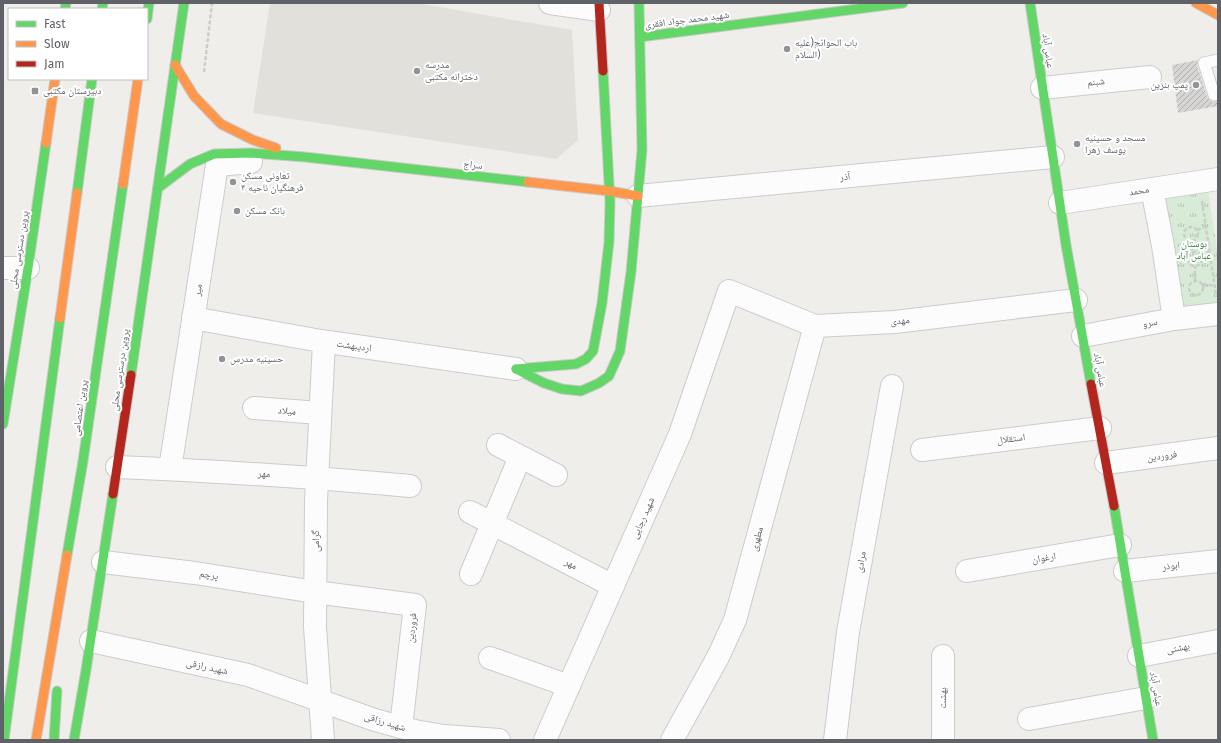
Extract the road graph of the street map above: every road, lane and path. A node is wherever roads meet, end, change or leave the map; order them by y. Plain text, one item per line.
1 (184, 3) edge
2 (212, 3) edge
3 (550, 3) edge
4 (639, 3) edge
5 (902, 3) edge
6 (1030, 3) edge
7 (1196, 3) edge
8 (599, 7) edge
9 (1218, 15) edge
10 (640, 37) junction
11 (1218, 60) edge
12 (175, 65) junction
13 (204, 73) dead end
14 (1150, 77) dead end
15 (55, 80) edge
16 (92, 80) edge
17 (138, 80) edge
18 (1042, 88) junction
19 (1218, 94) edge
20 (270, 155) junction
21 (305, 157) junction
22 (1053, 157) junction
23 (1209, 180) edge
24 (158, 188) junction
25 (1152, 189) junction
26 (609, 191) junction
27 (638, 196) junction
28 (1060, 203) junction
29 (1206, 226) junction
30 (1197, 230) junction
31 (1191, 241) junction
32 (1210, 250) junction
33 (1192, 252) junction
34 (1201, 255) junction
35 (1196, 266) junction
36 (3, 268) edge
37 (28, 268) junction
38 (1196, 281) junction
39 (1202, 284) junction
40 (1215, 286) junction
41 (729, 291) joint
42 (1076, 300) junction
43 (1218, 307) edge
44 (193, 318) junction
45 (1174, 319) junction
46 (815, 326) junction
47 (1083, 336) junction
48 (324, 342) junction
49 (516, 369) junction
50 (892, 386) dead end
51 (254, 408) dead end
52 (320, 413) junction
53 (3, 424) edge
54 (1100, 428) junction
55 (498, 444) dead end
56 (1218, 448) edge
57 (922, 450) dead end
58 (520, 457) junction
59 (1106, 464) junction
60 (117, 467) junction
61 (170, 469) junction
62 (556, 475) dead end
63 (317, 478) junction
64 (410, 486) dead end
65 (470, 512) dead end
66 (493, 523) junction
67 (1120, 545) junction
68 (1218, 561) edge
69 (103, 562) junction
70 (967, 571) dead end
71 (1125, 571) junction
72 (471, 574) dead end
73 (63, 582) junction
74 (613, 586) junction
75 (315, 592) junction
76 (17, 641) junction
77 (91, 641) junction
78 (1218, 641) edge
79 (943, 656) dead end
80 (1139, 656) junction
81 (490, 658) dead end
82 (59, 661) dead end
83 (57, 685) dead end
84 (3, 686) edge
85 (569, 686) junction
86 (1146, 698) junction
87 (320, 701) junction
88 (1029, 720) dead end
89 (401, 727) junction
90 (4, 740) edge
91 (36, 740) edge
92 (54, 740) edge
93 (74, 740) edge
94 (323, 740) edge
95 (499, 740) edge
96 (545, 740) edge
97 (672, 740) edge
98 (835, 740) edge
99 (943, 740) edge
100 (1153, 740) edge

1 - 12 main road, پروین درسترسی محلی
2 - 13 path
3 - 8 street
4 - 10 main road
5 - 10 main road, شهید محمد جواد افقری
6 - 18 main road, عباس آباد
7 - 9 main road
8 - 26 main road
10 - 27 main road
11 - 19 lane
12 - 21 main road, سراج
12 - 24 main road, پروین درسترسی محلی
14 - 18 street, شبنم
15 - 37 main road, پروین دسترسی محلی
16 - 76 main road
17 - 73 main road, پروین اعتصامی
18 - 22 main road, عباس آباد
20 - 21 main road, سراج
20 - 24 main road, سراج
20 - 44 street, میر
21 - 26 main road, سراج
22 - 27 street, آذر
22 - 28 main road, عباس آباد
23 - 25 street, محمد
23 - 29 path
24 - 60 main road, پروین درسترسی محلی
25 - 28 street, محمد
25 - 45 street
26 - 27 main road, سراج
26 - 49 main road
27 - 49 main road
28 - 42 main road, عباس آباد
29 - 30 path
29 - 32 path
30 - 31 path
30 - 31 path
31 - 33 path
32 - 34 path
32 - 40 path
33 - 34 path
33 - 35 path
34 - 35 path
35 - 38 path
36 - 37 street
37 - 53 main road, پروین دسترسی محلی
38 - 39 path
38 - 39 path
39 - 40 path
40 - 43 path
41 - 46 street, مهدی
41 - 74 street, شهید رجایی
42 - 46 street, مهدی
42 - 47 main road, عباس آباد
43 - 45 street, سرو
44 - 48 street, اردیبهشت
44 - 61 street, میر
45 - 47 street, سرو
46 - 97 street, مطهری
47 - 54 main road, عباس آباد
48 - 49 street, اردیبهشت
48 - 52 street, گرامی
50 - 98 street, مرادی
51 - 52 street, میلاد
52 - 63 street, گرامی
54 - 57 street, استقلال
54 - 59 main road, عباس آباد
55 - 58 street
56 - 59 street, فروردین
58 - 62 street
58 - 66 street
59 - 67 main road, عباس آباد
60 - 61 street, مهر
60 - 69 main road, پروین درسترسی محلی
61 - 63 street, مهر
63 - 64 street, مهر
63 - 75 street, گرامی
65 - 66 street, مهر
66 - 72 street
66 - 74 street, مهر
67 - 70 street, ارغوان
67 - 71 main road, عباس آباد
68 - 71 street, ابوذر
69 - 75 street, پرچم
69 - 77 main road, پروین درسترسی محلی
71 - 80 main road, عباس آباد
73 - 82 main road
73 - 91 main road, پروین اعتصامی
74 - 85 street, شهید رجایی
75 - 87 street, گرامی
75 - 89 street, فروردین
76 - 84 main road
76 - 90 main road
77 - 87 street, شهید رازقی
77 - 93 main road, پروین درسترسی محلی
78 - 80 street, بهشتی
79 - 99 street, بهشت
80 - 86 main road, عباس آباد
81 - 85 street
83 - 92 main road
85 - 96 street, شهید رجایی
86 - 88 street
86 - 100 main road, عباس آباد
87 - 89 street, شهید رزاقی
87 - 94 street, گرامی
89 - 95 street, شهید رزاقی

